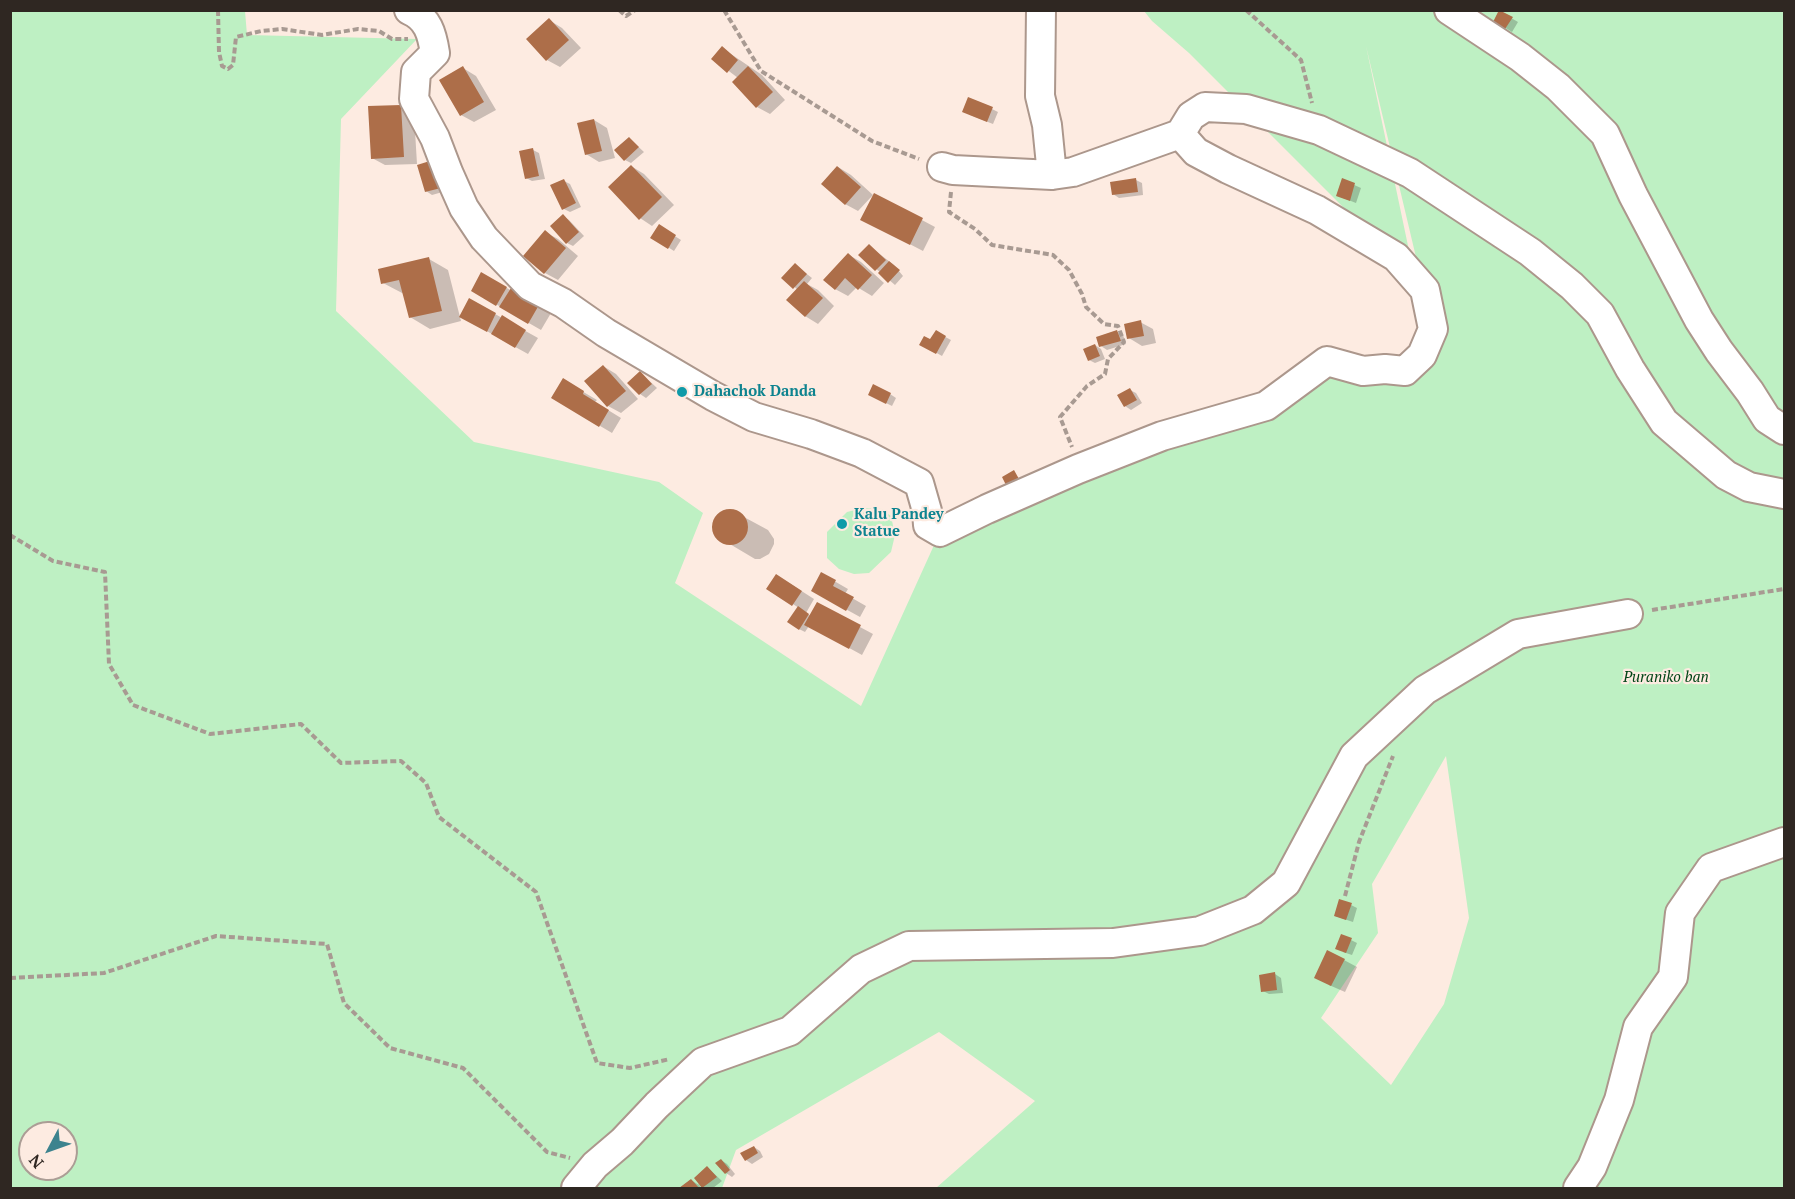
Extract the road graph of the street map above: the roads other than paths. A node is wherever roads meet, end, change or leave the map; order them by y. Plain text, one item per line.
1 (409, 10) edge
2 (1041, 10) edge
3 (1449, 10) edge
4 (1180, 134) junction
5 (947, 169) road end
6 (1052, 175) junction
7 (1785, 430) edge
8 (1785, 494) edge
9 (1628, 614) road end
10 (1785, 842) edge
11 (576, 1188) edge
12 (1578, 1188) edge

1 - 4 street
2 - 6 street
3 - 7 street
4 - 6 street
4 - 8 street
5 - 6 street
9 - 11 street
10 - 12 street

